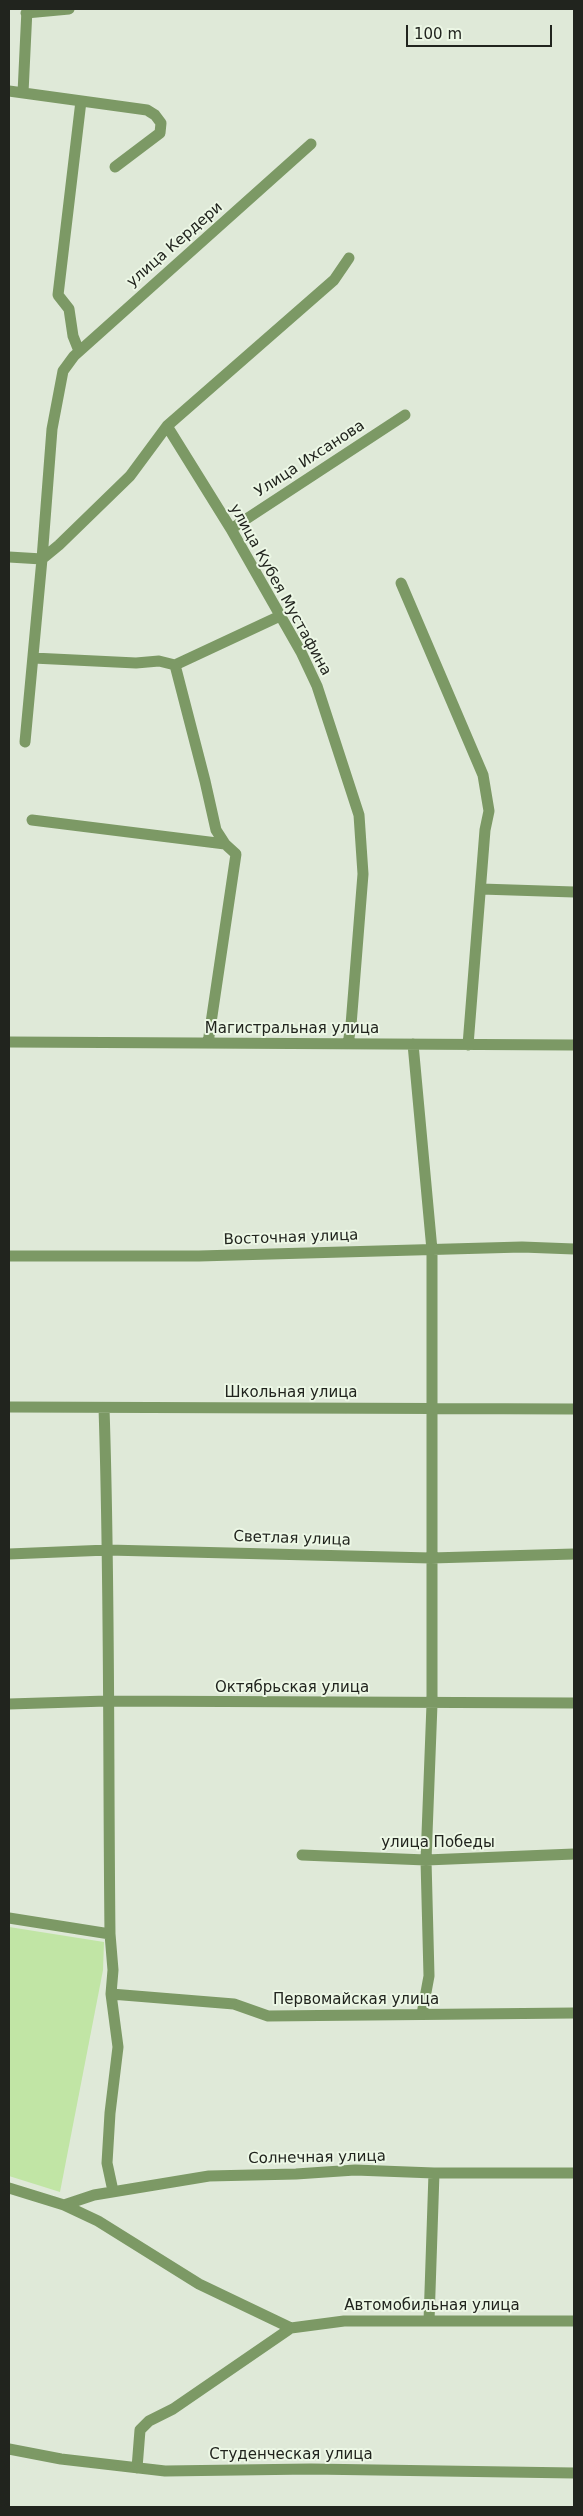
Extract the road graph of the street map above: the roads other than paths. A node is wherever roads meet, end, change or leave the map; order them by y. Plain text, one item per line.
1 (69, 9) edge
2 (26, 11) edge
3 (9, 91) edge
4 (23, 93) junction
5 (81, 101) junction
6 (311, 144) dead end
7 (115, 167) dead end
8 (349, 258) dead end
9 (79, 351) junction
10 (405, 415) dead end
11 (168, 426) junction
12 (231, 529) junction
13 (9, 557) edge
14 (42, 559) junction
15 (401, 583) dead end
16 (280, 616) junction
17 (33, 658) junction
18 (175, 666) junction
19 (25, 742) dead end
20 (32, 820) dead end
21 (225, 844) junction
22 (481, 889) junction
23 (574, 892) edge
24 (9, 1042) edge
25 (208, 1043) junction
26 (348, 1044) junction
27 (413, 1044) junction
28 (468, 1045) junction
29 (574, 1045) edge
30 (574, 1249) edge
31 (432, 1250) junction
32 (9, 1256) edge
33 (9, 1406) edge
34 (104, 1408) junction
35 (433, 1408) junction
36 (574, 1409) edge
37 (108, 1550) junction
38 (9, 1554) edge
39 (574, 1554) edge
40 (431, 1558) junction
41 (108, 1701) junction
42 (574, 1702) edge
43 (9, 1704) edge
44 (432, 1704) junction
45 (574, 1854) edge
46 (302, 1855) dead end
47 (426, 1860) junction
48 (9, 1918) edge
49 (110, 1934) junction
50 (111, 1994) junction
51 (422, 2014) junction
52 (574, 2014) edge
53 (434, 2173) junction
54 (574, 2173) edge
55 (9, 2188) edge
56 (112, 2191) junction
57 (64, 2205) junction
58 (574, 2320) edge
59 (429, 2321) junction
60 (291, 2328) junction
61 (9, 2449) edge
62 (137, 2468) junction
63 (574, 2473) edge

1 - 2 street
2 - 4 street
3 - 4 street
4 - 5 street
5 - 7 street
5 - 9 street
6 - 9 street, улица Кердери
8 - 11 street
9 - 14 street, улица Кердери
10 - 12 street, Улица Ихсанова
11 - 12 street, улица Кубея Мустафина
11 - 14 street
12 - 16 street, улица Кубея Мустафина
13 - 14 street
14 - 17 street
15 - 22 street
16 - 18 street
16 - 26 street, улица Кубея Мустафина
17 - 18 street
17 - 19 street
18 - 21 street
20 - 21 street
21 - 25 street
22 - 23 street
22 - 28 street
24 - 25 street, Магистральная улица
25 - 26 street, Магистральная улица
26 - 27 street, Магистральная улица
27 - 28 street, Магистральная улица
27 - 31 street
28 - 29 street, Магистральная улица
30 - 31 street, Восточная улица
31 - 32 street, Восточная улица
31 - 35 street
33 - 34 street, Школьная улица
34 - 35 street, Школьная улица
34 - 37 street
35 - 36 street, Школьная улица
35 - 40 street
37 - 38 street, Светлая улица
37 - 40 street, Светлая улица
37 - 41 street
39 - 40 street, Светлая улица
40 - 44 street
41 - 43 street, Октябрьская улица
41 - 44 street, Октябрьская улица
41 - 49 street
42 - 44 street, Октябрьская улица
44 - 47 street
45 - 47 street, улица Победы
46 - 47 street, улица Победы
47 - 51 street
48 - 49 street
49 - 50 street
50 - 51 street, Первомайская улица
50 - 56 street
51 - 52 street, Первомайская улица
53 - 54 street, Солнечная улица
53 - 56 street, Солнечная улица
53 - 59 street
55 - 57 street
56 - 57 street, Солнечная улица
57 - 60 street
58 - 59 street, Автомобильная улица
59 - 60 street, Автомобильная улица
60 - 62 street
61 - 62 street, Студенческая улица
62 - 63 street, Студенческая улица

